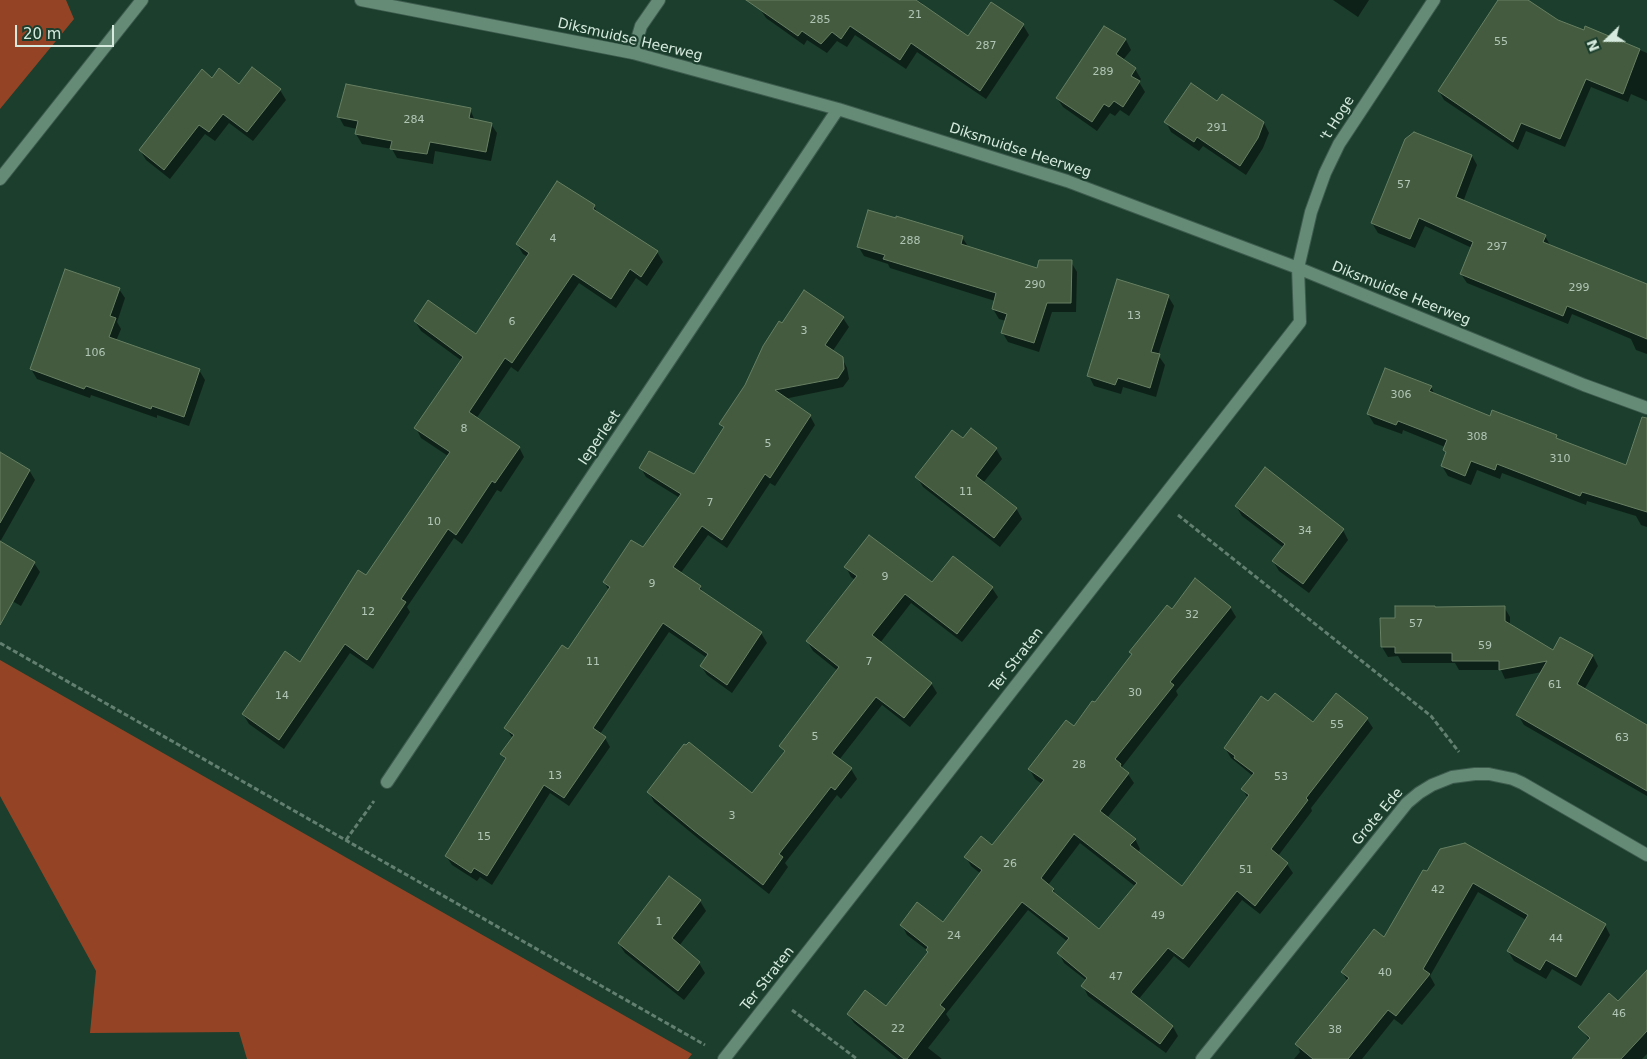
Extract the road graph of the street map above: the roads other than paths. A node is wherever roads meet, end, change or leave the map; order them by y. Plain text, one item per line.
1 (142, 0) edge
2 (361, 0) edge
3 (659, 0) edge
4 (1434, 0) edge
5 (633, 53) junction
6 (838, 110) junction
7 (0, 179) edge
8 (1298, 268) junction
9 (1647, 408) edge
10 (387, 782) road end
11 (1647, 856) edge
12 (725, 1058) edge
13 (1202, 1059) edge

1 - 7 street
2 - 5 street, Diksmuidse Heerweg
3 - 5 street
4 - 8 street, 't Hoge
5 - 6 street, Diksmuidse Heerweg
6 - 8 street, Diksmuidse Heerweg
6 - 10 street, Ieperleet
8 - 9 street, Diksmuidse Heerweg
8 - 12 street, Ter Straten
11 - 13 street, Grote Ede

